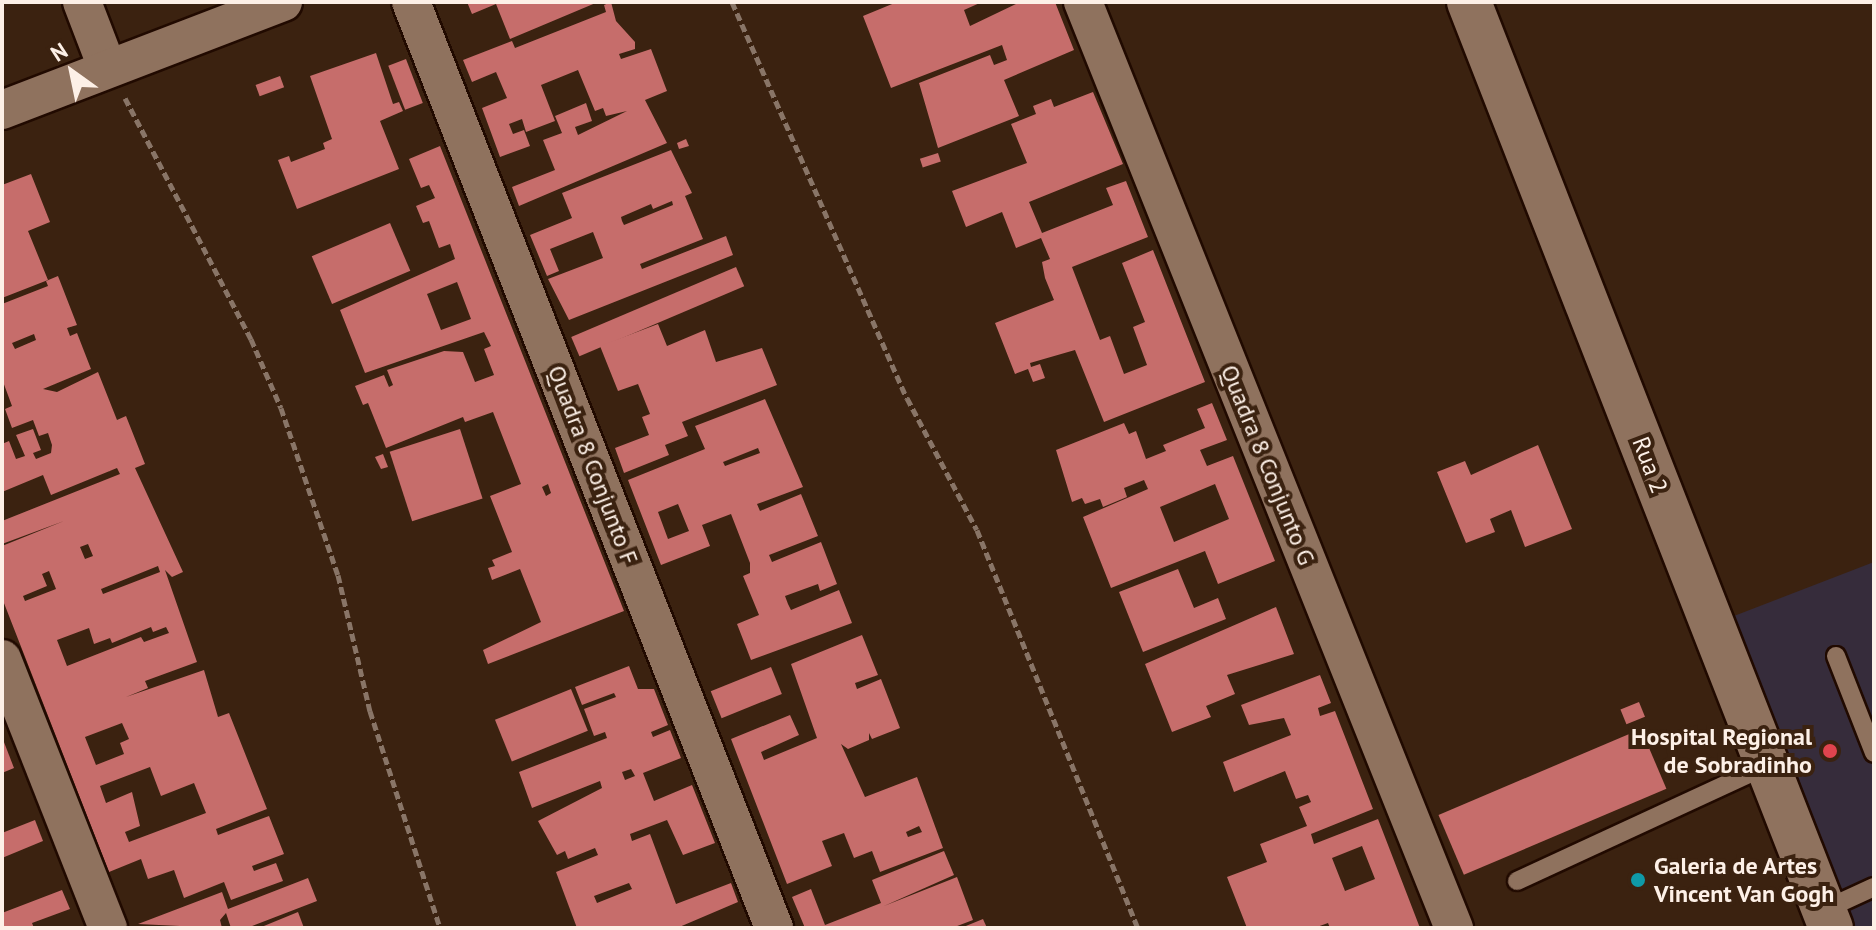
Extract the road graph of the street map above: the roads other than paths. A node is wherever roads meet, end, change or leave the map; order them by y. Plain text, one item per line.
1 (82, 2) edge
2 (283, 2) edge
3 (411, 2) edge
4 (1083, 2) edge
5 (1469, 2) edge
6 (107, 67) junction
7 (2, 110) edge
8 (1836, 656) dead end
9 (2, 659) edge
10 (1874, 753) edge
11 (1768, 765) junction
12 (1517, 881) dead end
13 (1874, 887) edge
14 (1827, 919) edge
15 (108, 928) edge
16 (774, 928) edge
17 (1454, 928) edge

1 - 6 street
2 - 6 street
3 - 16 street, Quadra 8 Conjunto F
4 - 17 street, Quadra 8 Conjunto G
5 - 11 street, Rua 2
6 - 7 street
8 - 10 lane
9 - 15 street
11 - 12 lane
11 - 14 street, Rua 2
13 - 14 lane

